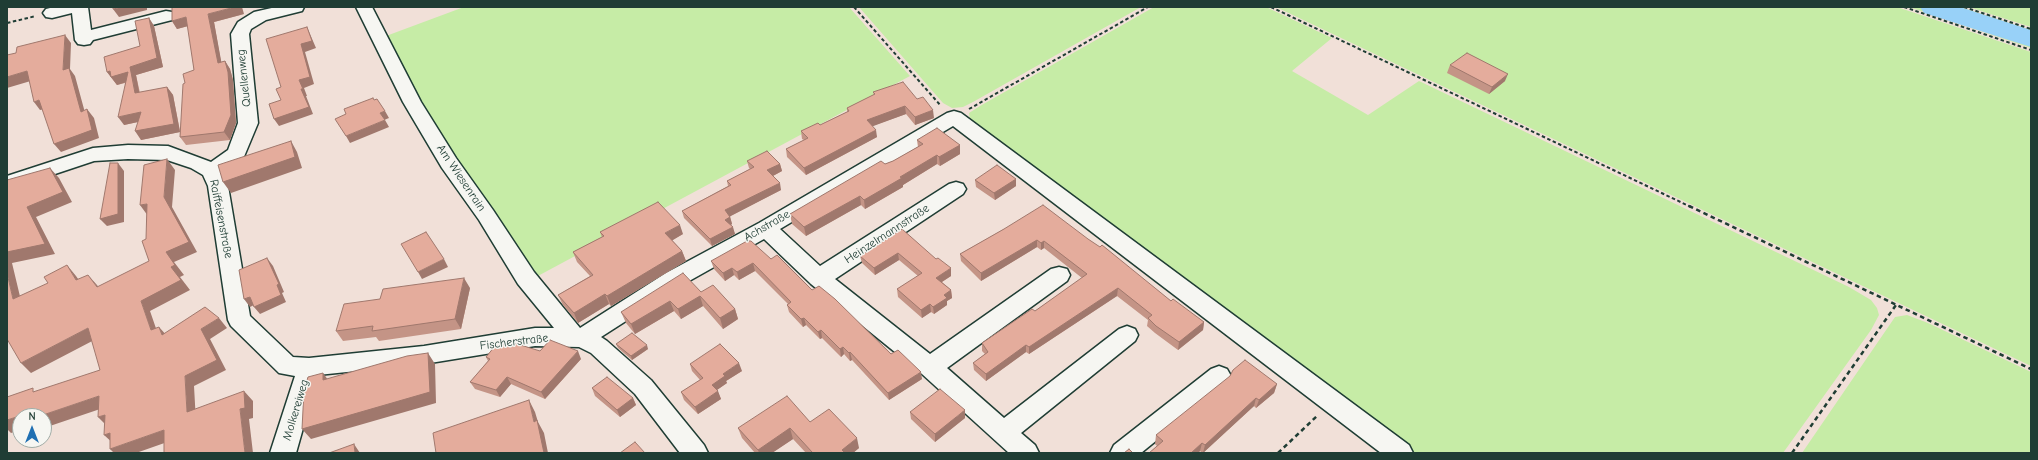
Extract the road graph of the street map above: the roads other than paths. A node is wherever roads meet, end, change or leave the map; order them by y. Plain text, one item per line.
1 (73, 7) edge
2 (80, 7) edge
3 (296, 7) edge
4 (364, 7) edge
5 (52, 13) road end
6 (166, 16) dead end
7 (211, 171) junction
8 (7, 183) edge
9 (956, 189) dead end
10 (766, 228) junction
11 (1059, 275) dead end
12 (819, 278) junction
13 (1128, 335) dead end
14 (578, 338) junction
15 (309, 366) junction
16 (930, 367) junction
17 (1219, 376) dead end
18 (1005, 432) junction
19 (283, 453) edge
20 (695, 453) edge
21 (1026, 453) edge
22 (1124, 453) edge
23 (1400, 453) edge

1 - 5 street
2 - 6 street
3 - 7 street, Quellenweg
4 - 14 street, Am Wiesenrain
7 - 8 street, Raiffeisenstraße
7 - 15 street, Raiffeisenstraße
9 - 12 street, Heinzelmannstraße
10 - 12 street
10 - 14 street, Achstraße
10 - 23 street, Achstraße
11 - 16 street
12 - 16 street
13 - 18 street
14 - 15 street, Fischerstraße
14 - 20 street, Fischerstraße
15 - 19 street, Molkereiweg
16 - 18 street
17 - 22 street
18 - 21 street

